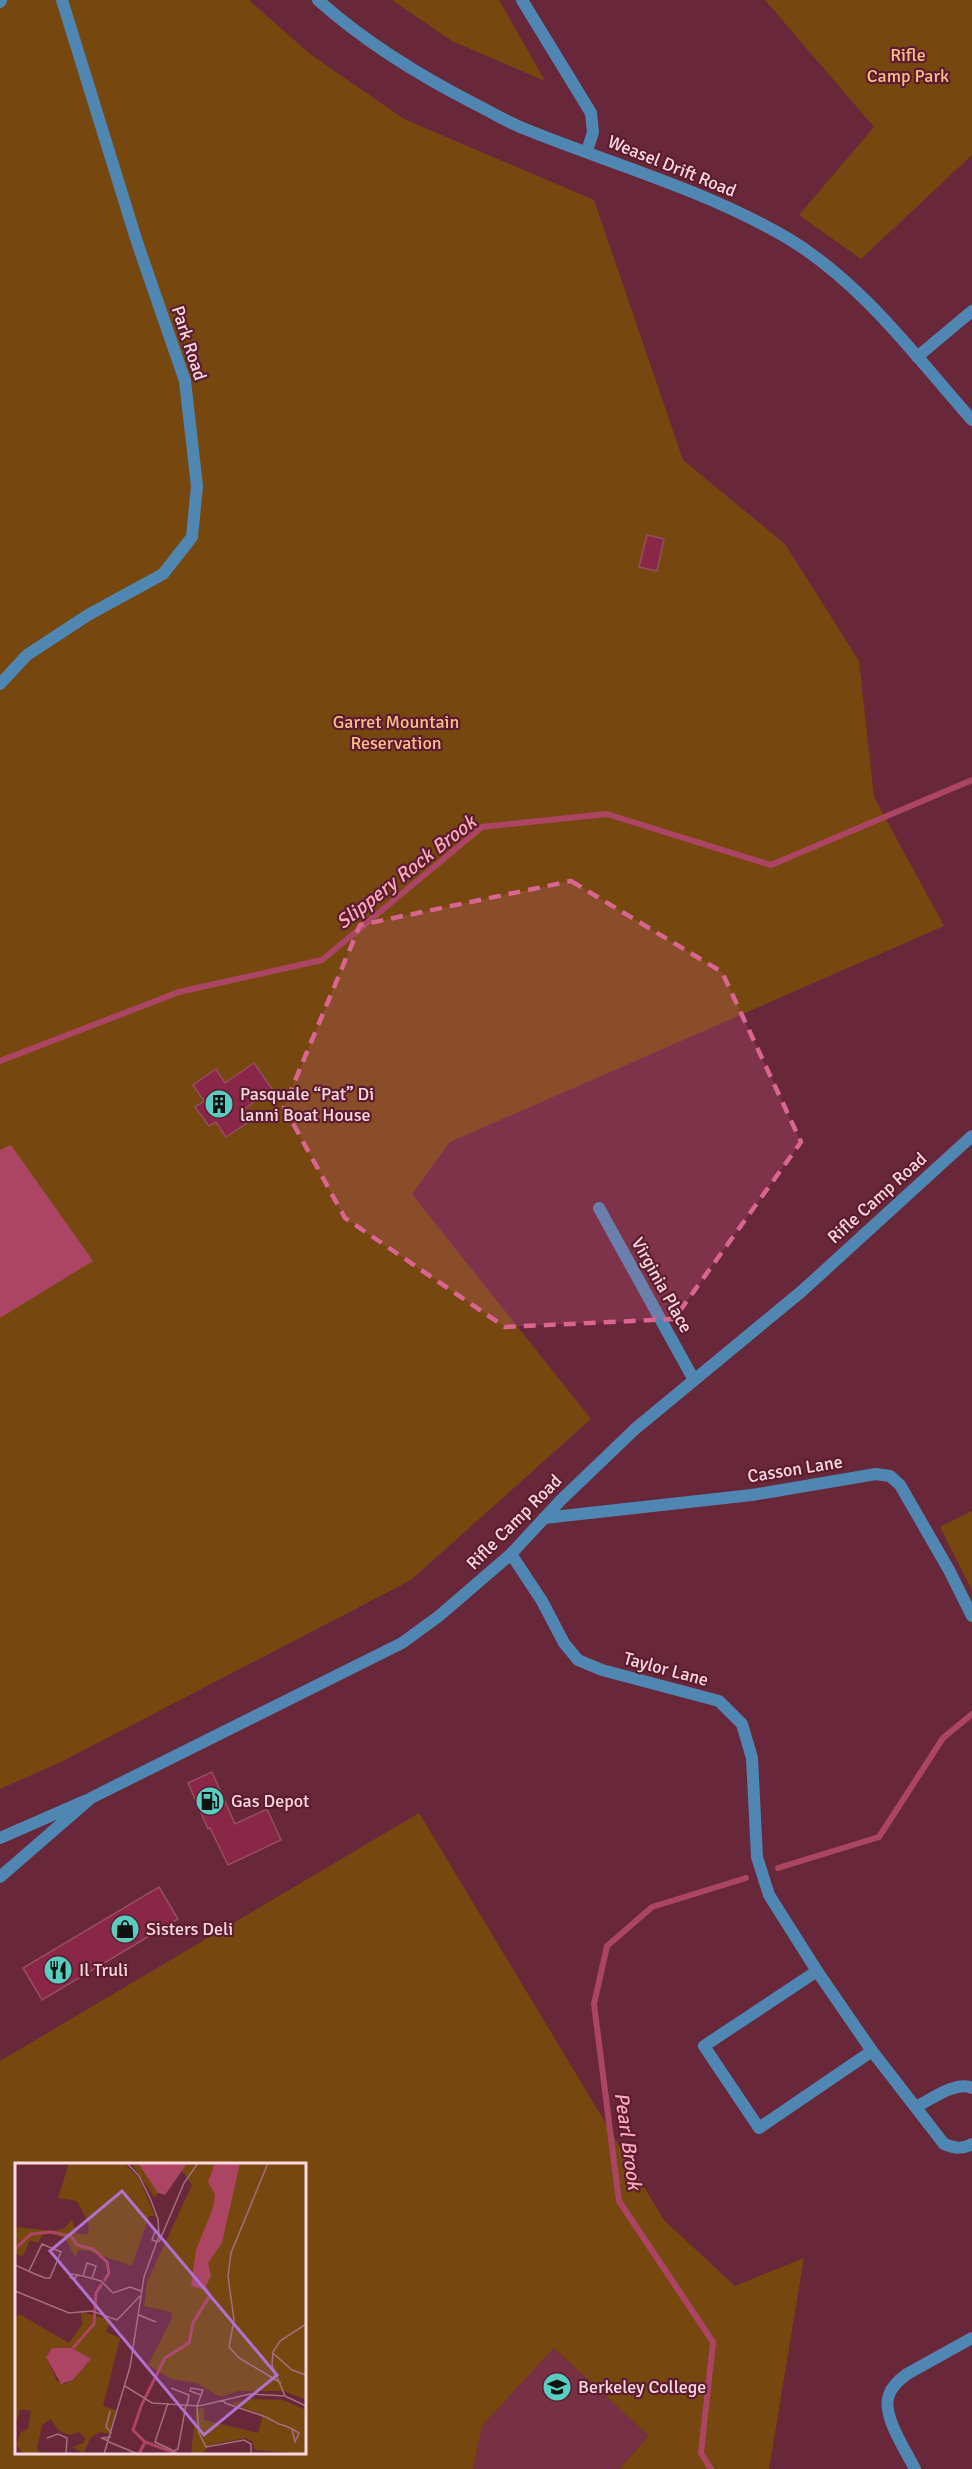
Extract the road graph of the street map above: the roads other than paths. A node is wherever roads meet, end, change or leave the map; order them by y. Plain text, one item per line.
1 (62, 0) edge
2 (318, 0) edge
3 (522, 0) edge
4 (587, 151) junction
5 (972, 311) edge
6 (917, 357) junction
7 (972, 420) edge
8 (0, 684) edge
9 (972, 1136) edge
10 (599, 1208) dead end
11 (694, 1380) junction
12 (544, 1518) junction
13 (511, 1554) junction
14 (972, 1616) edge
15 (91, 1798) junction
16 (0, 1838) edge
17 (0, 1877) edge
18 (817, 1971) junction
19 (872, 2051) junction
20 (972, 2088) edge
21 (916, 2107) junction
22 (972, 2144) edge
23 (972, 2338) edge
24 (915, 2469) edge

1 - 8 street, Park Road
2 - 4 street, Weasel Drift Road
3 - 4 street
4 - 6 street, Weasel Drift Road
5 - 6 street
6 - 7 street, Weasel Drift Road
9 - 11 street, Rifle Camp Road
10 - 11 street, Virginia Place
11 - 12 street, Rifle Camp Road
12 - 13 street, Rifle Camp Road
12 - 14 street, Casson Lane
13 - 15 street, Rifle Camp Road
13 - 18 street, Taylor Lane
15 - 16 street
15 - 17 street, Rifle Camp Road
18 - 19 street, Taylor Lane
18 - 19 street
19 - 21 street, Taylor Lane
20 - 21 street
21 - 22 street, Taylor Lane
23 - 24 street

